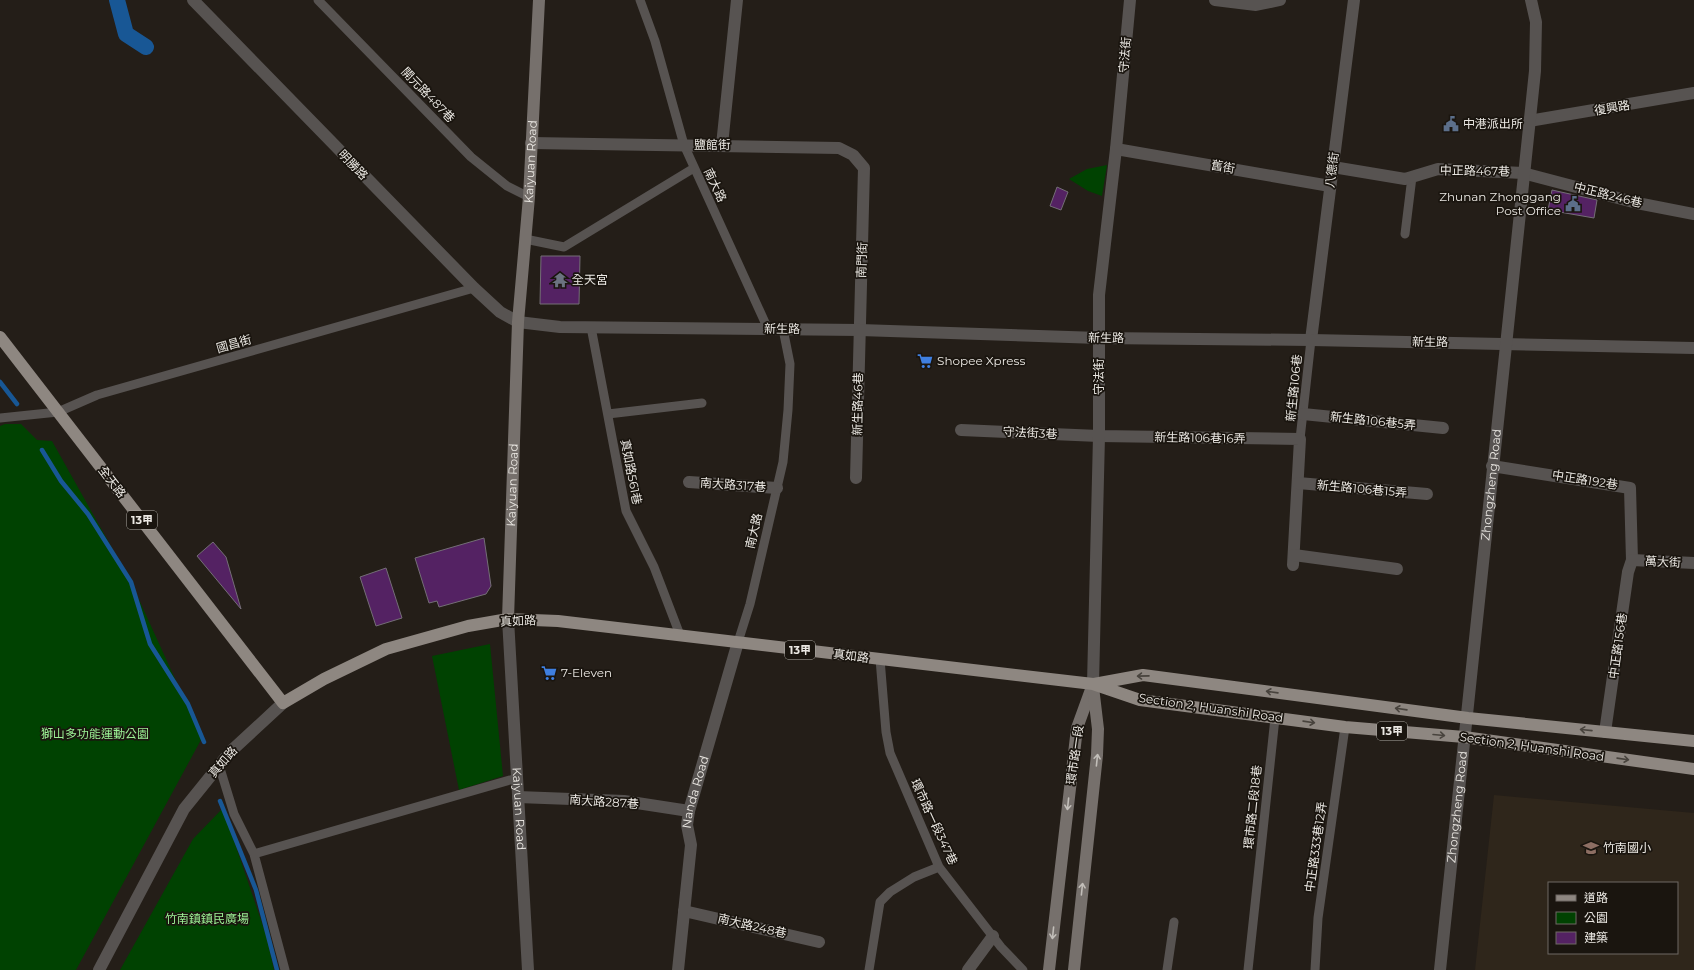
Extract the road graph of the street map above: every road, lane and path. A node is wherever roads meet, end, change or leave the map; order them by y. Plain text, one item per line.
1 (318, 0) edge
2 (539, 0) edge
3 (640, 0) edge
4 (737, 0) edge
5 (1130, 0) edge
6 (1215, 0) edge
7 (1280, 0) edge
8 (1354, 0) edge
9 (1531, 0) edge
10 (198, 1) edge
11 (1694, 93) edge
12 (1529, 121) junction
13 (531, 143) junction
14 (722, 145) junction
15 (684, 146) junction
16 (1116, 149) junction
17 (694, 168) junction
18 (1333, 168) junction
19 (1524, 173) junction
20 (1412, 176) junction
21 (1330, 186) junction
22 (864, 190) joint
23 (529, 197) junction
24 (1694, 214) edge
25 (1405, 234) dead end
26 (525, 239) junction
27 (474, 288) junction
28 (518, 322) junction
29 (591, 327) junction
30 (768, 329) junction
31 (783, 329) junction
32 (860, 330) junction
33 (0, 337) edge
34 (1099, 338) junction
35 (1311, 340) junction
36 (1505, 344) junction
37 (1694, 348) edge
38 (702, 403) dead end
39 (58, 412) junction
40 (608, 414) junction
41 (1303, 414) junction
42 (0, 418) edge
43 (1442, 428) dead end
44 (961, 430) dead end
45 (1099, 436) junction
46 (1300, 439) junction
47 (1492, 466) junction
48 (856, 478) dead end
49 (689, 482) dead end
50 (1298, 483) junction
51 (777, 488) junction
52 (1427, 494) dead end
53 (1632, 560) junction
54 (1694, 563) edge
55 (1397, 569) dead end
56 (508, 619) junction
57 (680, 635) junction
58 (738, 642) junction
59 (880, 659) junction
60 (1092, 684) junction
61 (283, 703) junction
62 (1275, 718) junction
63 (1468, 718) junction
64 (1345, 727) junction
65 (1606, 732) junction
66 (1464, 737) junction
67 (1694, 741) edge
68 (219, 765) junction
69 (1694, 769) edge
70 (517, 778) junction
71 (518, 797) junction
72 (689, 811) junction
73 (254, 854) junction
74 (939, 867) junction
75 (684, 911) junction
76 (1174, 922) dead end
77 (992, 936) junction
78 (819, 942) dead end
79 (99, 970) edge
80 (285, 970) edge
81 (528, 970) edge
82 (678, 970) edge
83 (869, 970) edge
84 (968, 970) edge
85 (1023, 970) edge
86 (1049, 970) edge
87 (1074, 970) edge
88 (1167, 970) edge
89 (1248, 970) edge
90 (1315, 970) edge
91 (1440, 970) edge

1 - 23 lane, 開元路487巷
2 - 13 main road, Kaiyuan Road
3 - 15 lane, 南大路
4 - 14 street
5 - 16 street, 守法街
6 - 7 street
8 - 18 street, 八德街
9 - 12 street, Zhongzheng Road
10 - 27 street, 明勝路
11 - 12 street, 復興路
12 - 19 street, Zhongzheng Road
13 - 15 street, 鹽館街
13 - 23 main road, Kaiyuan Road
14 - 15 street, 鹽館街
14 - 22 street, 鹽館街
15 - 17 lane, 南大路
16 - 21 street, 舊街
16 - 34 street, 守法街
17 - 26 lane
17 - 30 lane, 南大路
18 - 20 street, 中正路467巷
18 - 21 street, 八德街
19 - 20 street, 中正路467巷
19 - 24 street, 中正路246巷
19 - 36 street, Zhongzheng Road
20 - 25 lane
21 - 35 street, 八德街
22 - 32 street, 南門街
23 - 26 main road, Kaiyuan Road
26 - 28 main road, Kaiyuan Road
27 - 28 street, 明勝路
27 - 39 lane, 國昌街
28 - 29 street, 新生路
28 - 56 main road, Kaiyuan Road
29 - 30 street, 新生路
29 - 40 lane, 真如路561巷
30 - 31 street, 新生路
31 - 32 street, 新生路
31 - 51 lane, 南大路
32 - 34 street, 新生路
32 - 48 street, 新生路46巷
33 - 39 main road, 全天路 / 13甲
34 - 35 street, 新生路
34 - 45 street, 守法街
35 - 36 street, 新生路
35 - 41 lane, 新生路106巷
36 - 37 street, 新生路
36 - 47 street, Zhongzheng Road
38 - 40 lane
39 - 42 lane, 國昌街
39 - 61 main road, 全天路 / 13甲
40 - 57 lane, 真如路561巷
41 - 43 street, 新生路106巷5弄
41 - 46 lane, 新生路106巷
44 - 45 street, 守法街3巷
45 - 46 street, 新生路106巷16弄
45 - 60 street, 守法街
46 - 50 street
47 - 53 street, 中正路192巷
47 - 63 street, Zhongzheng Road
49 - 51 street, 南大路317巷
50 - 52 street, 新生路106巷15弄
50 - 55 street
51 - 58 lane, 南大路
53 - 54 street, 萬大街
53 - 65 street, 中正路156巷
56 - 57 main road, 真如路 / 13甲
56 - 61 main road, 真如路 / 13甲
56 - 70 street, Kaiyuan Road
57 - 58 main road, 真如路 / 13甲
58 - 59 main road, 真如路 / 13甲
58 - 72 street, Nanda Road
59 - 60 main road, 真如路 / 13甲
59 - 74 lane, 環市路一段347巷
60 - 62 main road, Section 2, Huanshi Road / 13甲
63 -> 60 main road, Section 2, Huanshi Road / 13甲
60 -> 86 main road, 環市路一段
87 -> 60 main road, 環市路一段
61 - 68 street, 真如路
62 -> 64 main road, Section 2, Huanshi Road / 13甲
62 - 89 lane, 環市路二段18巷
65 -> 63 main road, Section 2, Huanshi Road / 13甲
63 - 66 street, Zhongzheng Road
64 -> 66 main road, Section 2, Huanshi Road / 13甲
64 - 90 lane, 中正路333巷12弄
65 - 67 main road, Section 2, Huanshi Road / 13甲
66 -> 69 main road, Section 2, Huanshi Road / 13甲
66 - 91 street, Zhongzheng Road
68 - 73 lane
68 - 79 street, 真如路
70 - 71 street, Kaiyuan Road
70 - 73 lane
71 - 72 street, 南大路287巷
71 - 81 street, Kaiyuan Road
72 - 75 street, Nanda Road
73 - 80 lane
74 - 77 lane, 環市路一段347巷
74 - 83 lane
75 - 78 street, 南大路248巷
75 - 82 street, Nanda Road
76 - 88 lane
77 - 84 street
77 - 85 lane, 環市路一段347巷

